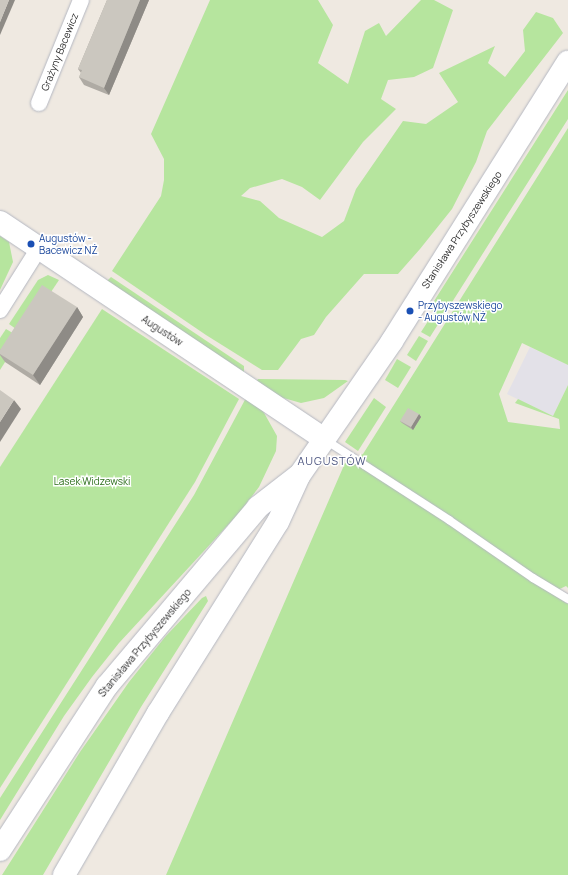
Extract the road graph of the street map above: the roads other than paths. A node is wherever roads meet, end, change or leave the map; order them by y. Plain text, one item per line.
1 (81, 0) edge
2 (568, 62) edge
3 (39, 103) dead end
4 (0, 222) edge
5 (39, 248) junction
6 (0, 310) edge
7 (324, 439) junction
8 (299, 476) junction
9 (568, 598) edge
10 (0, 850) edge
11 (64, 875) edge

1 - 3 street, Grażyny Bacewicz
2 - 7 street, Stanisława Przybyszewskiego
4 - 5 street, Augustów
5 - 6 street
5 - 7 street, Augustów
7 - 8 street, Stanisława Przybyszewskiego
7 - 9 lane
8 - 10 street, Stanisława Przybyszewskiego
8 - 11 street, Stanisława Przybyszewskiego

